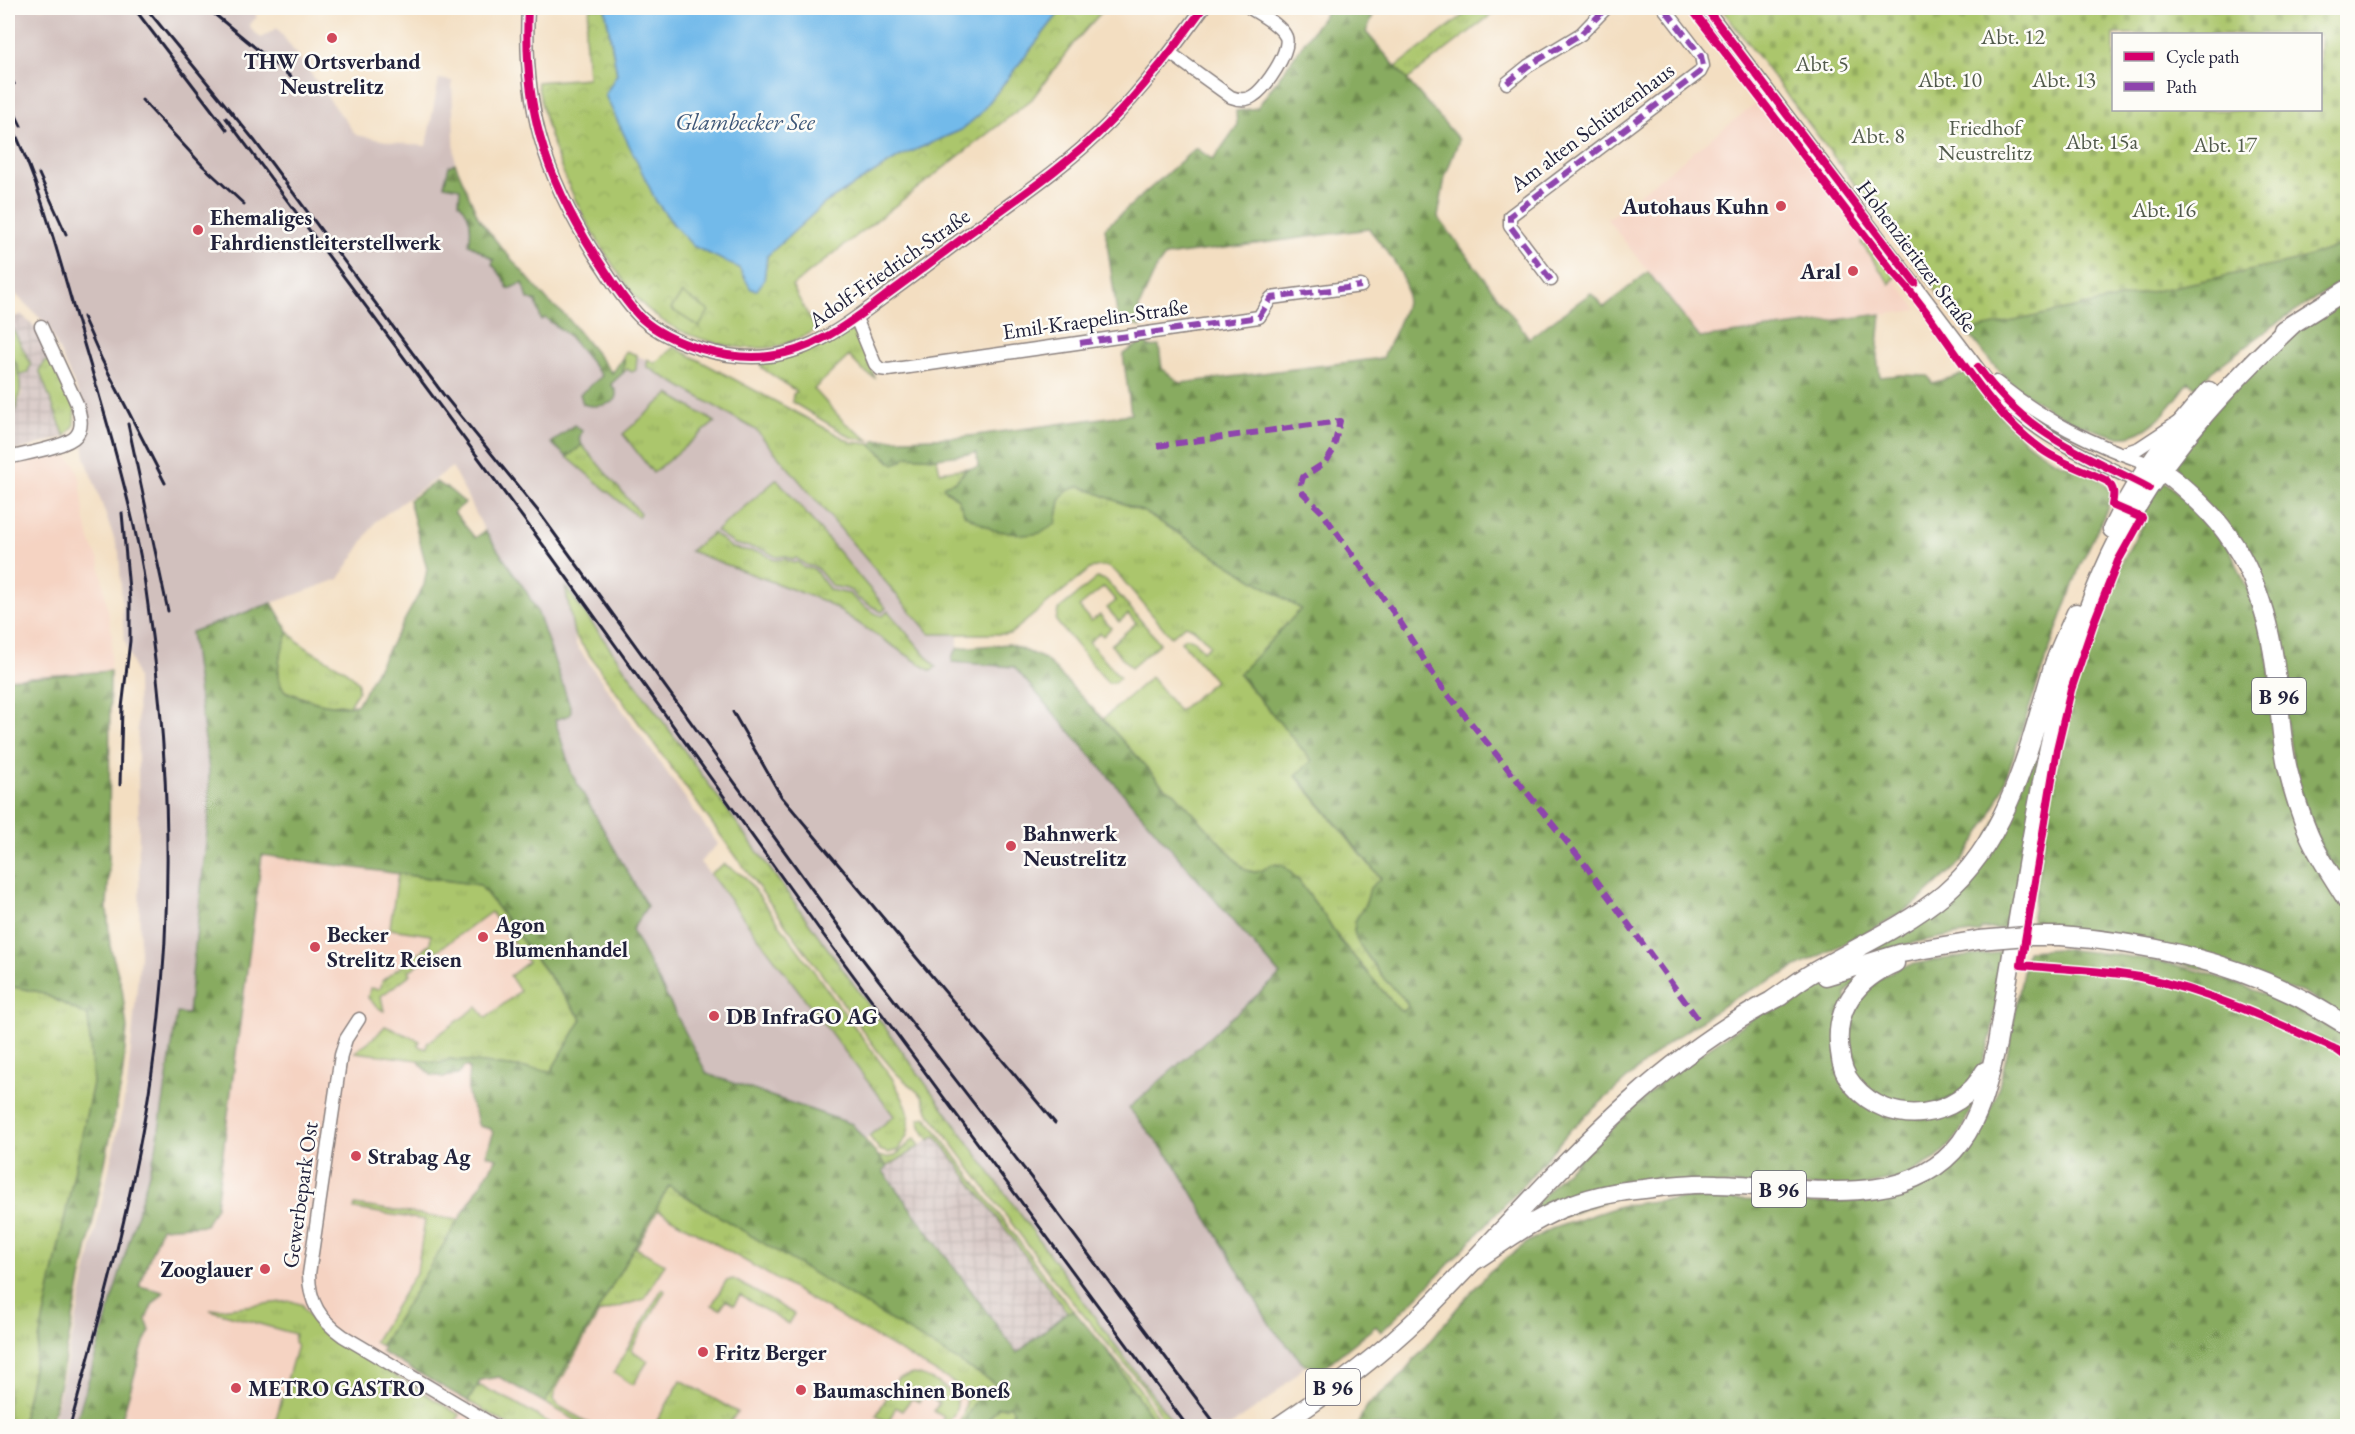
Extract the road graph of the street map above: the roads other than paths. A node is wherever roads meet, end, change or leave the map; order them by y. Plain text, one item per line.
1 (528, 8) edge
2 (1203, 8) edge
3 (1250, 8) edge
4 (1606, 8) edge
5 (1664, 8) edge
6 (1706, 8) edge
7 (1170, 53) junction
8 (1507, 83) dead end
9 (1551, 280) dead end
10 (1361, 286) dead end
11 (2348, 289) edge
12 (856, 318) junction
13 (2293, 324) junction
14 (42, 326) dead end
15 (1956, 336) junction
16 (2184, 419) junction
17 (2121, 454) junction
18 (8, 458) edge
19 (2156, 467) junction
20 (2143, 485) junction
21 (2078, 607) junction
22 (2048, 744) junction
23 (2348, 902) edge
24 (1936, 948) junction
25 (1771, 1001) junction
26 (359, 1019) dead end
27 (2348, 1026) edge
28 (1997, 1044) junction
29 (1474, 1261) junction
30 (495, 1426) edge
31 (1279, 1426) edge

1 - 12 street, Adolf-Friedrich-Straße
2 - 7 street, Adolf-Friedrich-Straße
3 - 7 street
4 - 8 street
5 - 9 street, Am alten Schützenhaus
6 - 15 street, Hohenzieritzer Straße
7 - 12 street, Adolf-Friedrich-Straße
10 - 12 street, Emil-Kraepelin-Straße
11 - 13 main road
13 - 16 main road
13 - 19 main road
14 - 18 street
15 - 17 street, Hohenzieritzer Straße
15 - 20 street, Hohenzieritzer Straße
16 - 17 street
16 - 19 main road
17 - 19 street, Hohenzieritzer Straße
19 - 20 main road, B 96
19 - 23 main road, B 96
20 - 21 main road, B 96
20 - 22 main road, B 96
21 - 22 main road, B 96
21 - 25 main road, B 96
22 - 28 main road, B 96
24 - 25 main road, B 96
24 - 27 main road, B 96, bridge
24 - 28 main road, B 96
25 - 29 main road, B 96
26 - 30 street, Gewerbepark Ost
28 - 29 main road, B 96
29 - 31 main road, B 96

